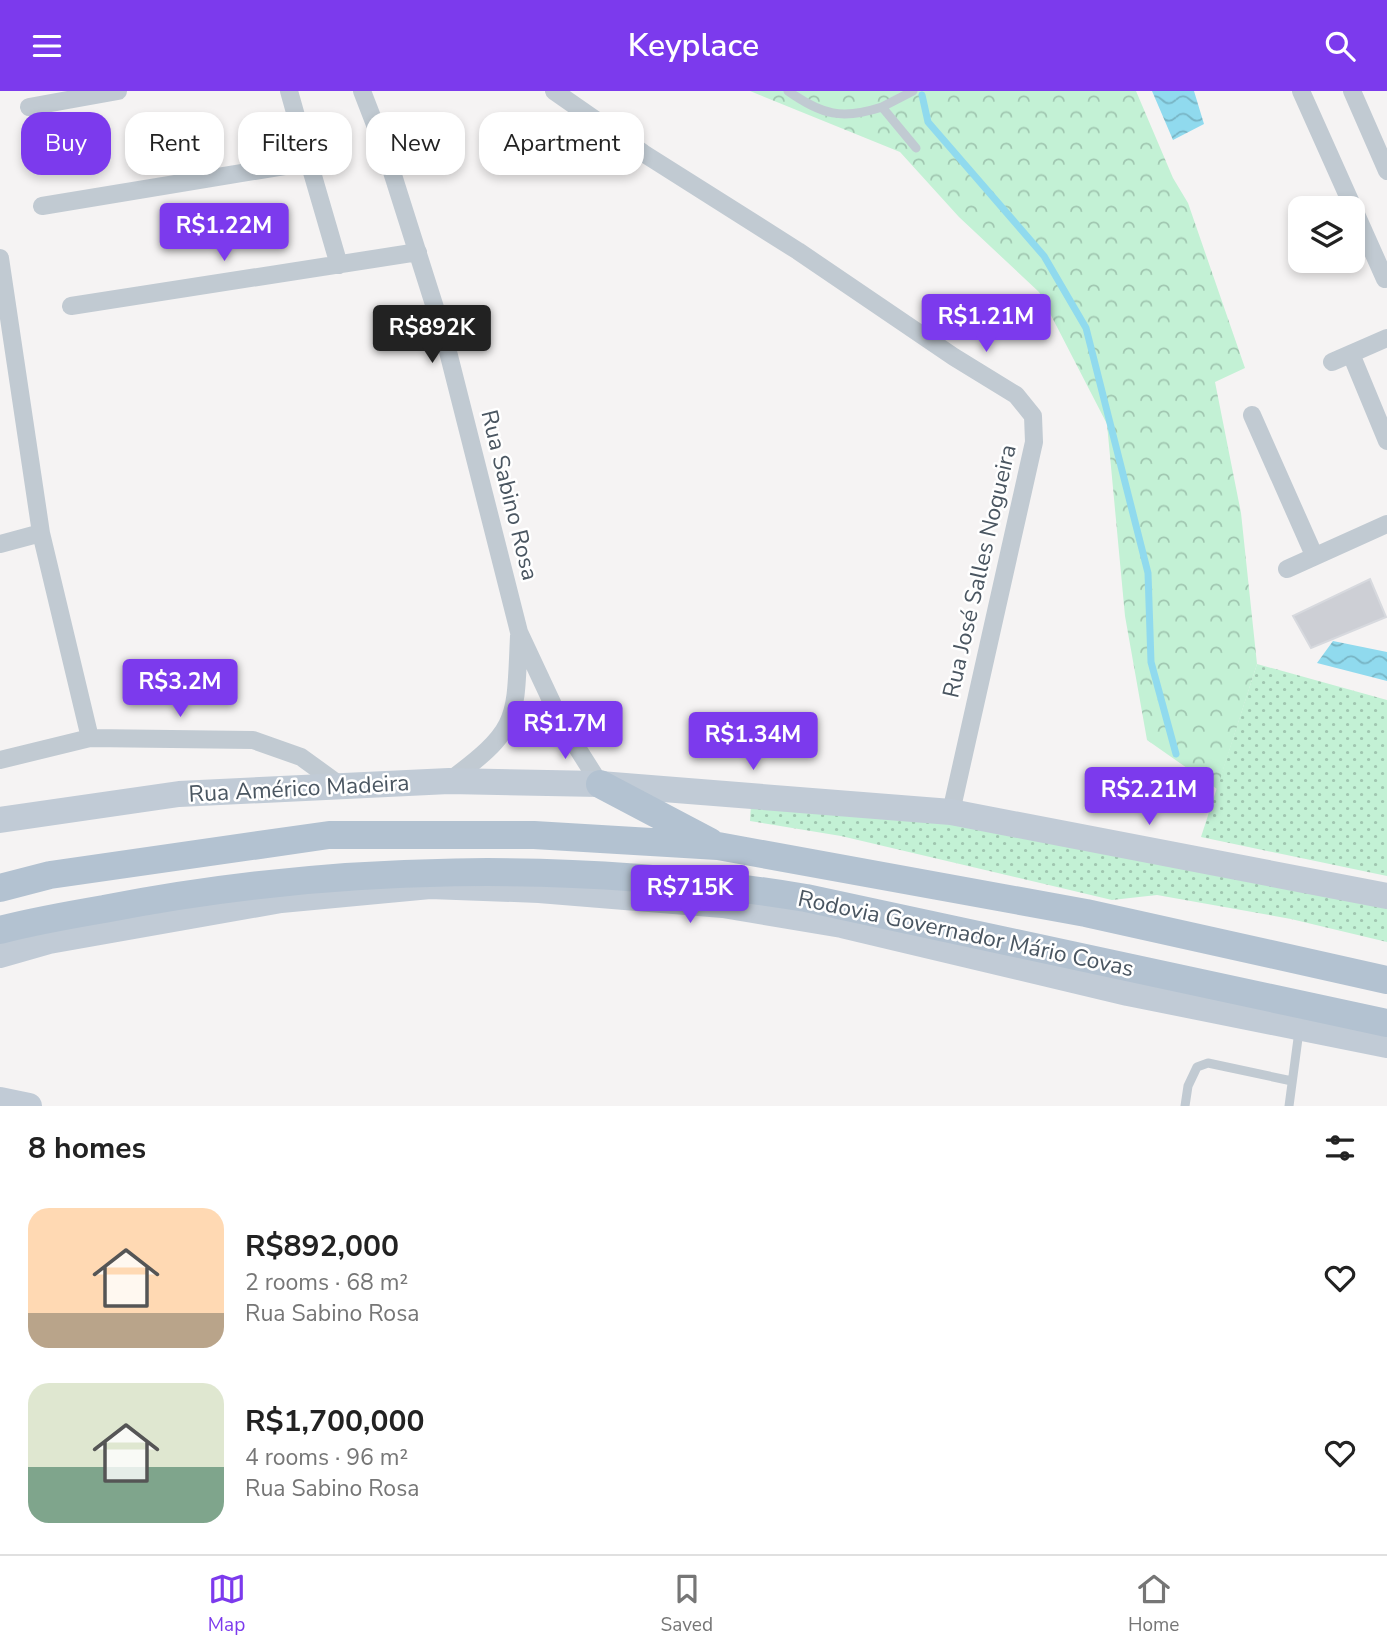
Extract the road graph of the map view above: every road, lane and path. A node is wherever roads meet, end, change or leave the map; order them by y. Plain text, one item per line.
1 (118, 91) edge
2 (289, 91) edge
3 (362, 91) edge
4 (554, 91) edge
5 (788, 91) edge
6 (913, 91) edge
7 (1301, 91) edge
8 (1352, 91) edge
9 (29, 107) dead end
10 (882, 107) junction
11 (295, 112) edge
12 (916, 148) dead end
13 (1387, 171) edge
14 (238, 174) edge
15 (313, 175) edge
16 (42, 206) dead end
17 (418, 252) junction
18 (0, 258) edge
19 (339, 265) junction
20 (1385, 279) dead end
21 (71, 306) dead end
22 (5, 318) edge
23 (1387, 338) edge
24 (1351, 354) junction
25 (1332, 362) dead end
26 (1252, 415) dead end
27 (1387, 441) edge
28 (1387, 524) edge
29 (41, 533) junction
30 (0, 544) edge
31 (1314, 555) junction
32 (1287, 569) dead end
33 (519, 632) junction
34 (90, 738) junction
35 (0, 760) edge
36 (449, 781) junction
37 (600, 784) junction
38 (341, 786) junction
39 (951, 812) junction
40 (0, 820) edge
41 (718, 846) junction
42 (0, 888) edge
43 (1387, 896) edge
44 (0, 930) edge
45 (0, 955) edge
46 (1387, 980) edge
47 (1387, 1023) edge
48 (1299, 1029) junction
49 (1387, 1045) edge
50 (1292, 1081) junction
51 (0, 1100) edge
52 (29, 1106) edge
53 (1185, 1106) edge
54 (1289, 1106) edge

1 - 9 street
2 - 11 street
3 - 17 street, Rua Sabino Rosa
4 - 39 street, Rua José Salles Nogueira
5 - 10 lane
6 - 10 lane
7 - 20 street
8 - 13 street
10 - 12 lane
14 - 16 street
15 - 19 street
17 - 19 street
17 - 33 street, Rua Sabino Rosa
18 - 22 street
19 - 21 street
22 - 29 street
23 - 24 street
24 - 25 street
24 - 27 street
26 - 31 street
28 - 31 street
29 - 30 street
29 - 34 street
31 - 32 street
33 - 36 street, Rua Sabino Rosa
33 - 37 street, Rua Sabino Rosa
34 - 35 street
34 - 38 street
36 - 37 street, Rua Américo Madeira
36 - 38 street, Rua Américo Madeira
37 - 39 street, Rua Américo Madeira
37 - 41 main road
38 - 40 street, Rua Américo Madeira
39 - 43 street, Rua Américo Madeira
41 - 42 main road, Rodovia Governador Mário Covas
41 - 46 main road, Rodovia Governador Mário Covas
44 - 47 main road, Rodovia Governador Mário Covas
45 - 48 street
48 - 49 street
48 - 50 lane
50 - 53 lane
50 - 54 lane
51 - 52 street

